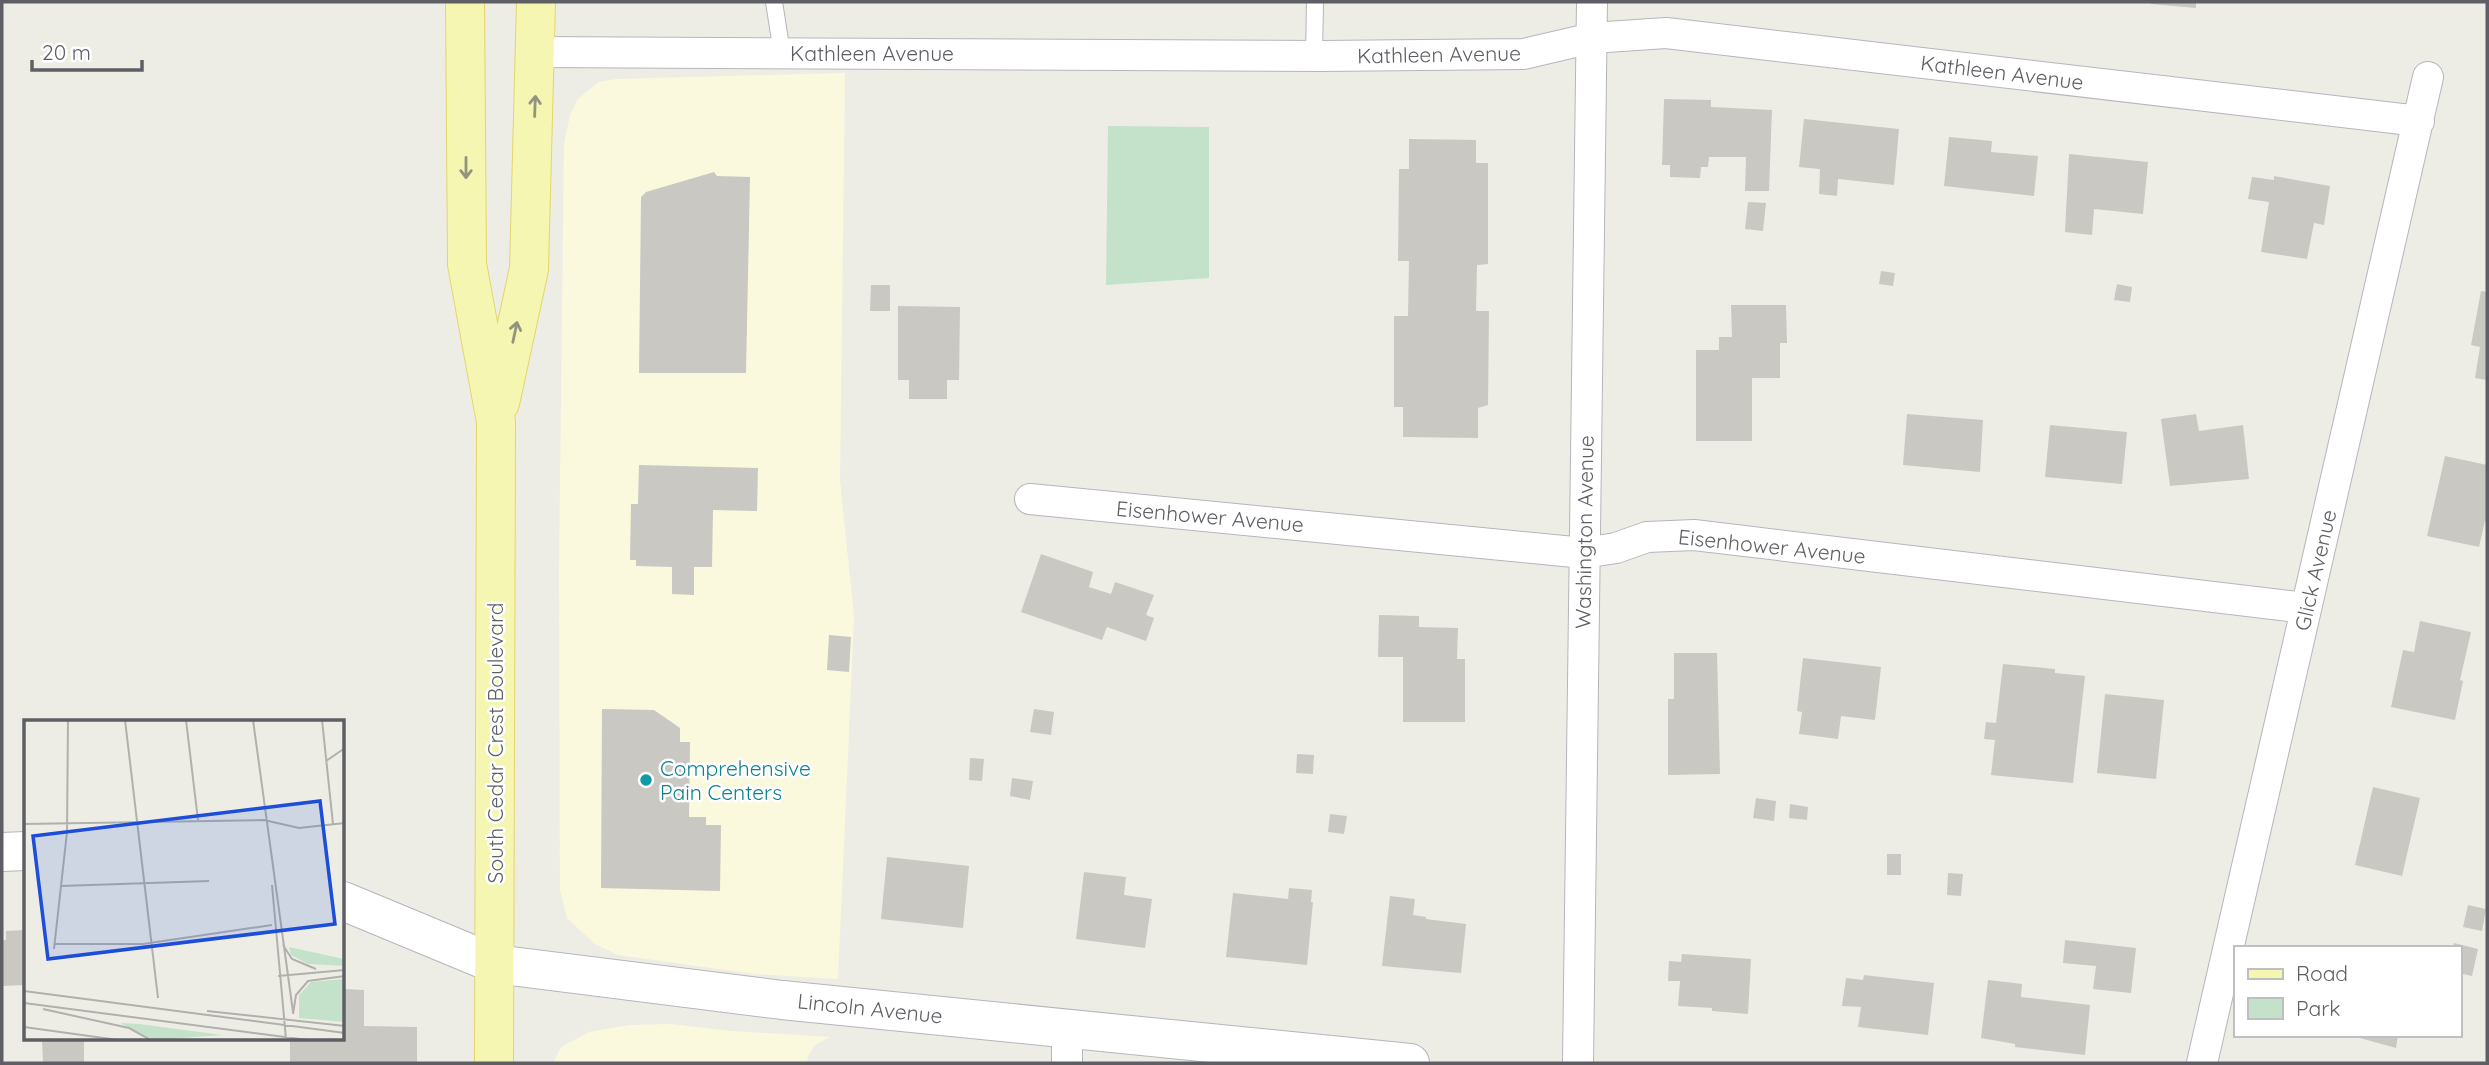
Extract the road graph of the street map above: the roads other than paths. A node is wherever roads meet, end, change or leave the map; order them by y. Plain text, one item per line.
1 (465, 2) edge
2 (536, 2) edge
3 (774, 2) edge
4 (1314, 2) edge
5 (1592, 2) edge
6 (1592, 38) junction
7 (536, 52) junction
8 (782, 53) junction
9 (1314, 56) junction
10 (2428, 77) dead end
11 (2418, 121) junction
12 (496, 422) junction
13 (1030, 499) dead end
14 (1584, 553) junction
15 (2306, 608) junction
16 (24, 851) edge
17 (2, 852) edge
18 (345, 902) edge
19 (495, 964) junction
20 (1067, 1046) edge
21 (494, 1063) edge
22 (1410, 1063) edge
23 (1578, 1063) edge
24 (2202, 1063) edge

1 -> 12 main road, South Cedar Crest Boulevard
2 - 7 main road, South Cedar Crest Boulevard
3 - 8 lane
4 - 9 lane
5 - 6 street, Washington Avenue
6 - 9 street, Kathleen Avenue
6 - 11 street, Kathleen Avenue
6 - 14 street, Washington Avenue
7 - 8 street, Kathleen Avenue
12 -> 7 main road, South Cedar Crest Boulevard
8 - 9 street, Kathleen Avenue
10 - 11 street, Glick Avenue
11 - 15 street, Glick Avenue
12 - 19 main road, South Cedar Crest Boulevard
13 - 14 street, Eisenhower Avenue
14 - 15 street, Eisenhower Avenue
14 - 23 street, Washington Avenue
15 - 24 street, Glick Avenue
16 - 17 street
18 - 19 street, Lincoln Avenue
19 - 20 street, Lincoln Avenue
19 - 21 main road, South Cedar Crest Boulevard
20 - 22 street, Lincoln Avenue

